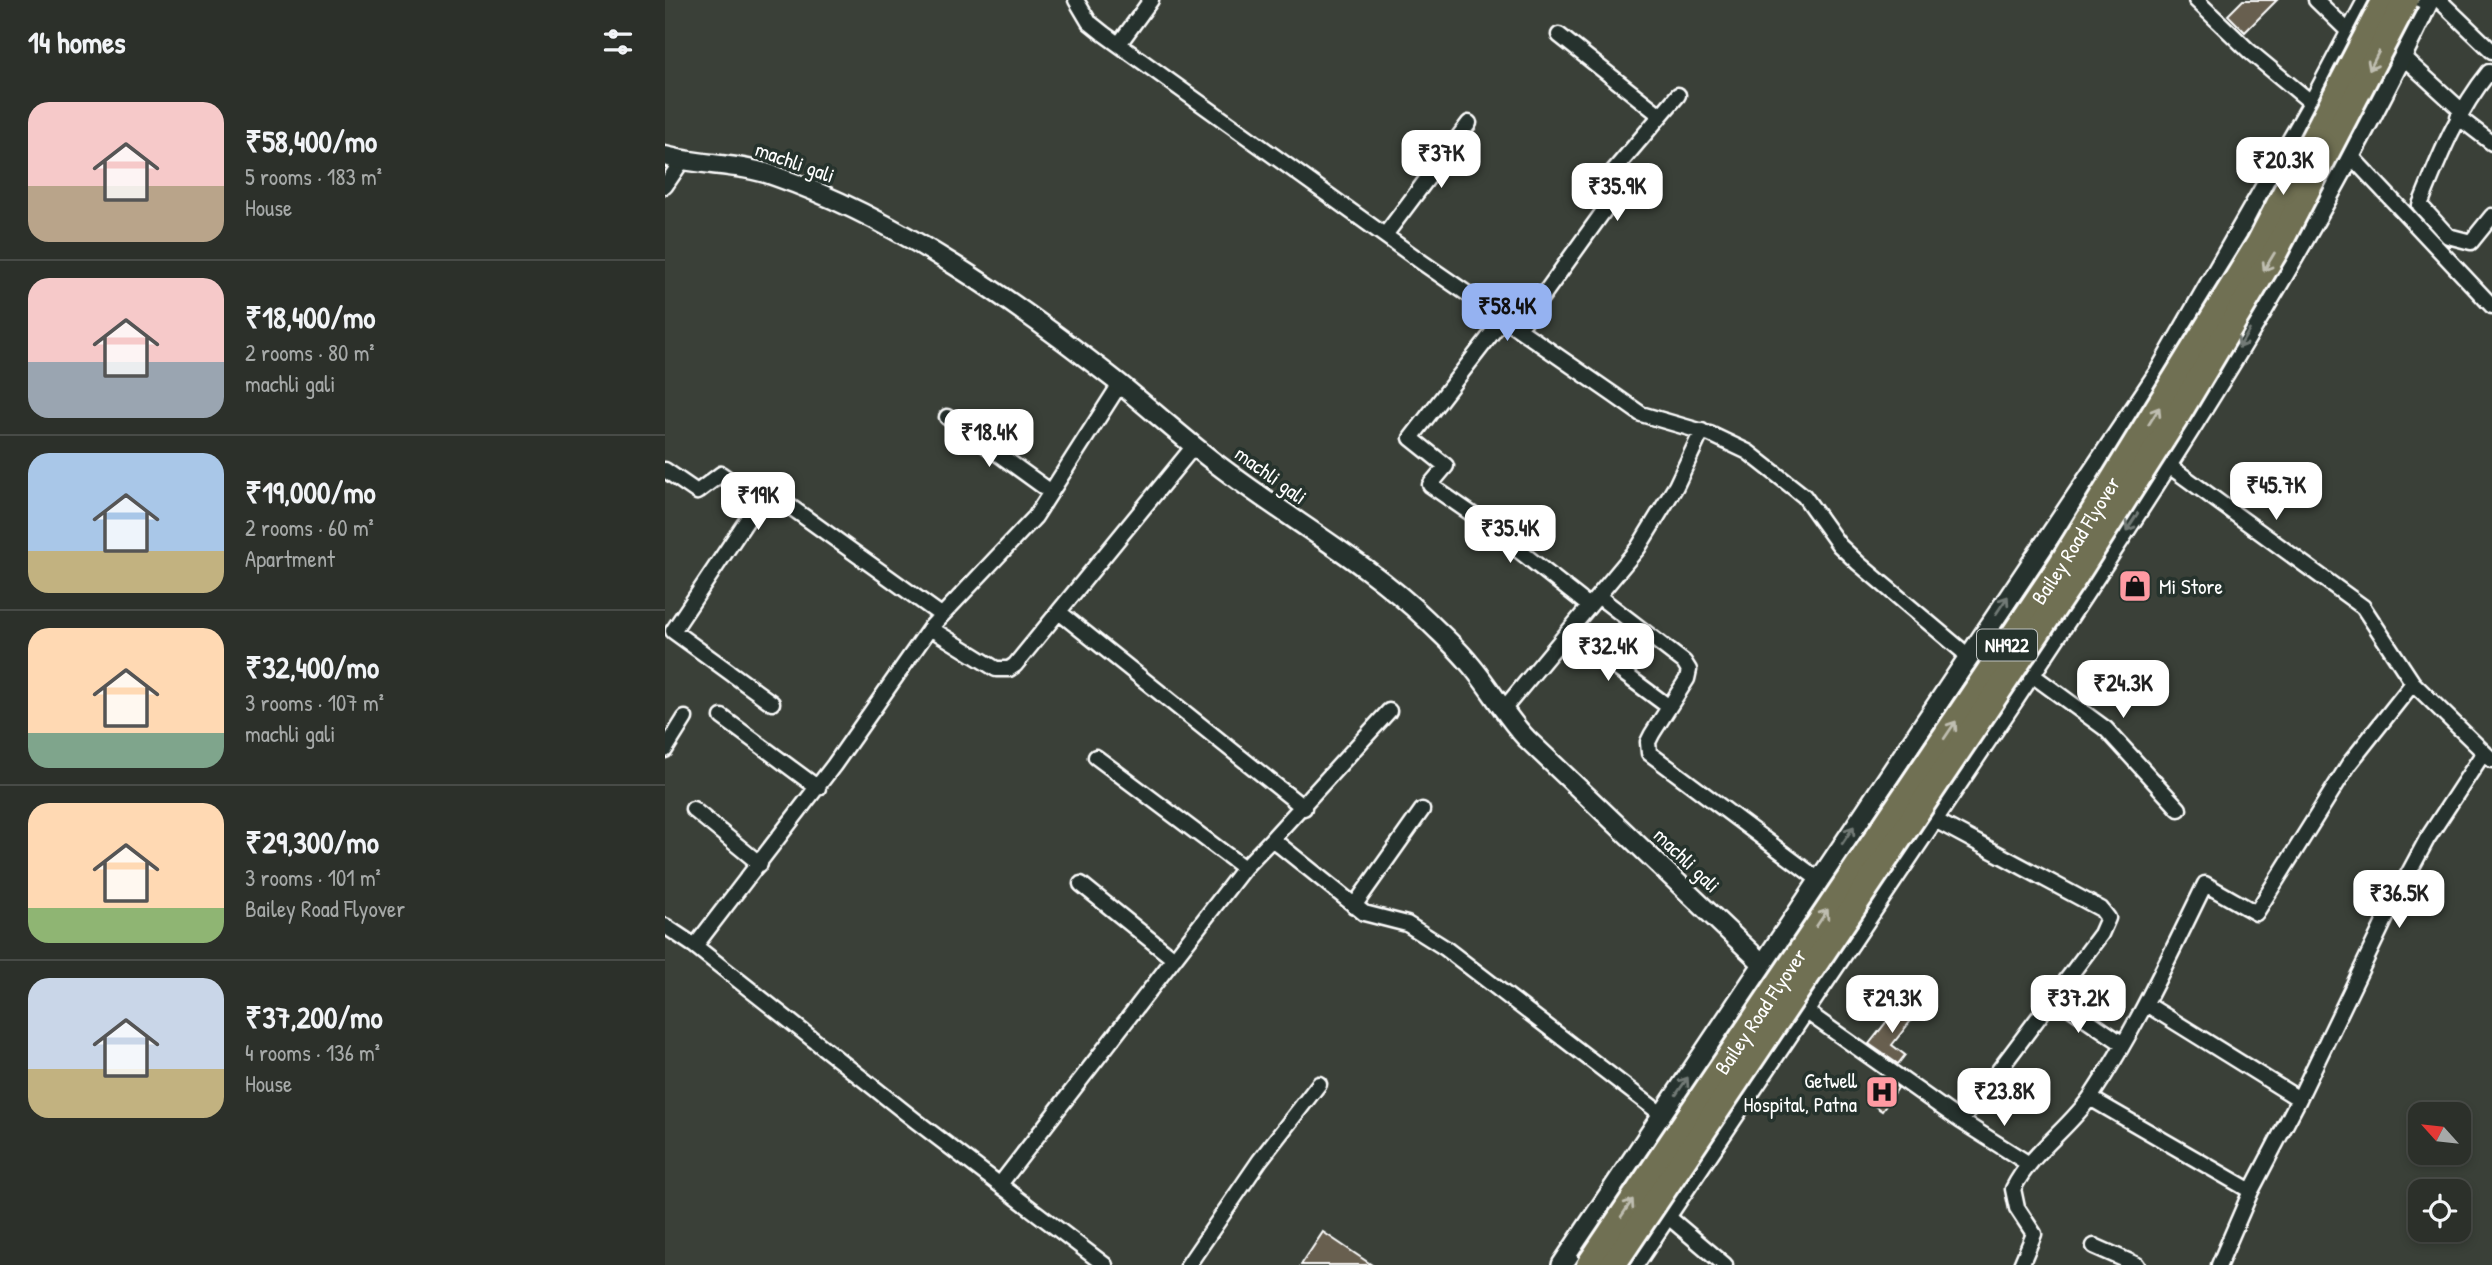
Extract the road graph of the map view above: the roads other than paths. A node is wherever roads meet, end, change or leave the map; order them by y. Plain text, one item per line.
1 (1076, 0) edge
2 (1151, 0) edge
3 (2196, 0) edge
4 (2316, 0) edge
5 (2368, 0) edge
6 (2385, 0) edge
7 (2421, 2) edge
8 (2350, 33) junction
9 (1559, 35) dead end
10 (1119, 44) junction
11 (2492, 51) edge
12 (2403, 57) junction
13 (2492, 75) edge
14 (1678, 95) dead end
15 (2313, 104) junction
16 (2460, 114) junction
17 (1660, 115) junction
18 (1469, 123) dead end
19 (2492, 143) edge
20 (2349, 154) junction
21 (674, 159) edge
22 (665, 186) edge
23 (2258, 201) junction
24 (2492, 216) edge
25 (2308, 229) junction
26 (1385, 235) junction
27 (2492, 306) edge
28 (1503, 319) junction
29 (1519, 330) junction
30 (1120, 384) junction
31 (947, 417) dead end
32 (1702, 432) junction
33 (2117, 435) junction
34 (1194, 446) junction
35 (2169, 464) junction
36 (665, 470) edge
37 (1051, 492) junction
38 (758, 500) junction
39 (1594, 601) junction
40 (1059, 612) junction
41 (941, 615) junction
42 (670, 627) edge
43 (930, 628) junction
44 (1568, 632) junction
45 (1967, 656) junction
46 (2031, 674) junction
47 (2413, 683) junction
48 (2016, 696) junction
49 (772, 703) dead end
50 (1669, 707) junction
51 (1389, 711) dead end
52 (1502, 711) junction
53 (722, 717) dead end
54 (685, 718) dead end
55 (665, 750) edge
56 (2488, 756) edge
57 (1097, 757) dead end
58 (818, 788) junction
59 (1304, 808) junction
60 (693, 809) dead end
61 (2179, 809) dead end
62 (1422, 810) dead end
63 (1933, 819) junction
64 (1272, 839) junction
65 (760, 864) junction
66 (1244, 868) junction
67 (1819, 880) junction
68 (1081, 884) dead end
69 (1354, 906) junction
70 (665, 926) edge
71 (695, 946) junction
72 (1174, 959) junction
73 (1763, 964) junction
74 (1745, 993) junction
75 (2054, 997) junction
76 (2146, 1004) junction
77 (1804, 1010) junction
78 (1791, 1027) junction
79 (2123, 1044) junction
80 (1319, 1084) dead end
81 (2090, 1098) junction
82 (2299, 1099) junction
83 (1663, 1115) junction
84 (1961, 1121) junction
85 (1710, 1150) junction
86 (2029, 1164) junction
87 (1001, 1183) junction
88 (2251, 1191) junction
89 (1666, 1216) junction
90 (2094, 1246) dead end
91 (1105, 1265) edge
92 (1188, 1265) edge
93 (1562, 1265) edge
94 (1588, 1265) edge
95 (1613, 1265) edge
96 (1633, 1265) edge
97 (1725, 1265) edge
98 (2021, 1265) edge
99 (2137, 1265) edge
100 (2218, 1265) edge

1 - 10 street
2 - 10 street
3 - 15 street
4 - 8 street
5 - 8 main road
94 -> 6 highway, Bailey Road Flyover / NH922, bridge
7 - 11 street
7 - 12 main road
7 -> 95 highway, Bailey Road Flyover / NH922, bridge
8 - 15 main road
9 - 17 street
10 - 26 street
12 - 16 street
12 - 20 main road
13 - 16 street
14 - 17 street
15 - 23 main road
16 - 19 street
16 - 24 street
17 - 29 street
18 - 26 street
20 - 25 main road
20 - 27 street
21 - 22 street
21 - 30 street, machli gali
23 - 25 main road
23 - 33 main road
25 -> 35 main road
26 - 28 street
28 - 29 street
28 - 39 street
29 - 32 street
30 - 34 street, machli gali
30 - 37 street
31 - 37 street
32 - 39 street
32 - 45 street
33 - 35 street
45 -> 33 main road
34 - 40 street
34 - 52 street, machli gali
35 -> 46 main road
35 - 47 street
36 - 38 street
37 - 41 street
38 - 41 street
38 - 42 street
39 - 44 street
39 - 50 street
40 - 43 street
40 - 59 street
41 - 43 street
42 - 49 street
43 - 58 street
44 - 50 street
44 - 52 street
45 - 48 street
67 -> 45 main road
46 - 48 main road
46 - 61 street
47 - 56 street
47 - 76 street
48 - 63 main road
50 - 67 street
51 - 59 street
52 - 73 street, machli gali
53 - 58 street
54 - 55 street
56 - 82 street
57 - 66 street
58 - 65 street
59 - 64 street
60 - 65 street
62 - 69 street
63 - 75 street
63 - 77 main road
64 - 66 street
64 - 69 street
65 - 71 street
66 - 72 street
67 - 73 main road
68 - 72 street
69 - 83 street
70 - 71 street
71 - 87 street
72 - 87 street
73 - 74 main road
74 - 78 main road
83 -> 74 main road
75 - 79 street
75 - 84 street
76 - 79 street
76 - 82 street
77 - 78 main road
77 - 84 street
78 - 85 main road
79 - 81 street
80 - 92 street
81 - 86 street
81 - 88 street
82 - 88 street
83 - 85 street
83 - 93 main road
84 - 86 street
85 - 89 main road
86 - 98 street
87 - 91 street
88 - 100 street
89 - 96 main road
89 - 97 street
90 - 99 street

